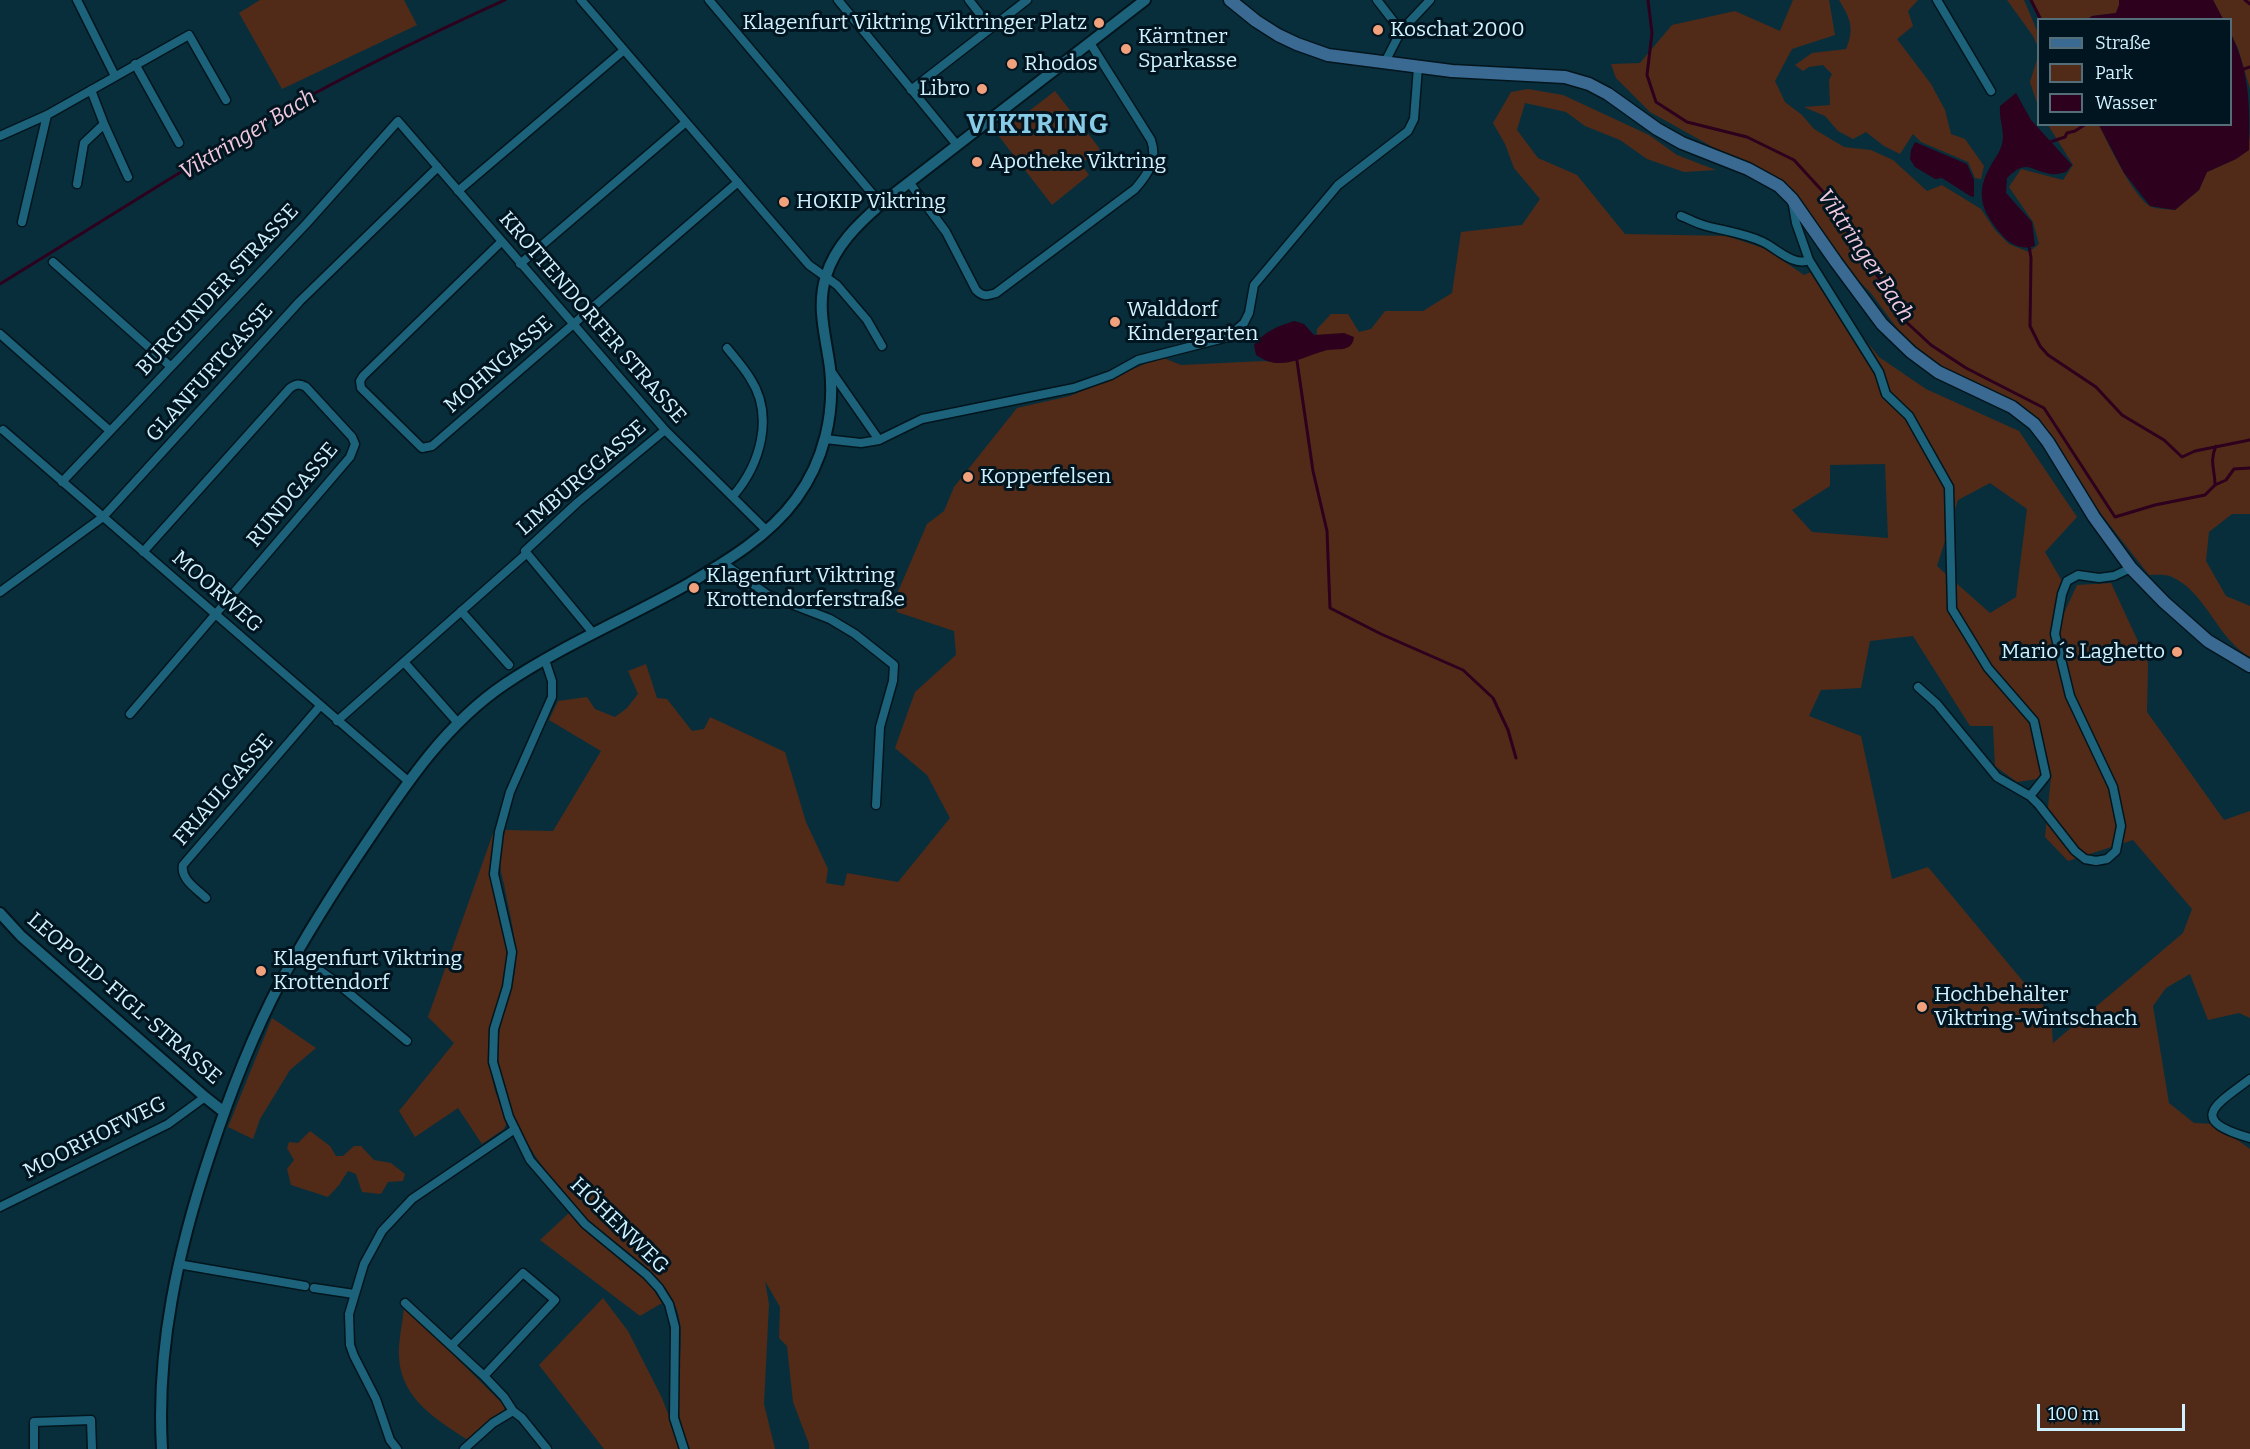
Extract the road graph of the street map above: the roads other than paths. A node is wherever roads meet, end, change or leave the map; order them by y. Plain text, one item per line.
1 (77, 0) edge
2 (581, 0) edge
3 (709, 0) edge
4 (838, 0) edge
5 (969, 0) edge
6 (1027, 0) edge
7 (1145, 0) edge
8 (1230, 0) edge
9 (1377, 0) edge
10 (1430, 0) edge
11 (1937, 0) edge
12 (991, 28) junction
13 (1401, 31) junction
14 (1090, 43) junction
15 (624, 50) junction
16 (1385, 62) junction
17 (135, 64) junction
18 (1418, 66) junction
19 (115, 76) junction
20 (92, 90) junction
21 (911, 90) junction
22 (1991, 91) dead end
23 (226, 100) dead end
24 (47, 115) junction
25 (398, 121) joint
26 (686, 122) junction
27 (104, 124) junction
28 (0, 136) edge
29 (180, 143) dead end
30 (957, 145) junction
31 (438, 167) junction
32 (128, 177) dead end
33 (738, 182) junction
34 (909, 182) junction
35 (77, 184) dead end
36 (458, 191) junction
37 (1792, 199) junction
38 (881, 204) junction
39 (1681, 216) dead end
40 (22, 222) dead end
41 (501, 242) junction
42 (1809, 260) junction
43 (53, 262) dead end
44 (520, 264) junction
45 (826, 276) junction
46 (572, 325) junction
47 (0, 334) edge
48 (882, 346) dead end
49 (727, 348) dead end
50 (170, 366) junction
51 (830, 369) junction
52 (3, 430) dead end
53 (665, 430) junction
54 (110, 431) junction
55 (825, 439) junction
56 (879, 440) junction
57 (62, 482) junction
58 (733, 496) junction
59 (103, 517) junction
60 (767, 531) junction
61 (143, 552) junction
62 (526, 554) junction
63 (723, 563) junction
64 (2131, 568) junction
65 (0, 592) edge
66 (461, 611) junction
67 (216, 614) junction
68 (593, 633) junction
69 (545, 660) junction
70 (404, 662) junction
71 (509, 665) dead end
72 (2250, 666) edge
73 (1918, 687) dead end
74 (320, 706) junction
75 (130, 714) dead end
76 (337, 721) junction
77 (458, 723) junction
78 (408, 781) junction
79 (2030, 796) junction
80 (876, 805) dead end
81 (206, 898) dead end
82 (0, 914) edge
83 (296, 954) junction
84 (407, 1041) dead end
85 (2250, 1079) edge
86 (205, 1097) junction
87 (224, 1112) junction
88 (515, 1129) junction
89 (2250, 1138) edge
90 (0, 1208) edge
91 (178, 1264) junction
92 (354, 1294) junction
93 (405, 1303) dead end
94 (452, 1345) junction
95 (484, 1376) junction
96 (513, 1411) junction
97 (34, 1449) edge
98 (92, 1449) edge
99 (162, 1449) edge
100 (397, 1449) edge
101 (464, 1449) edge
102 (547, 1449) edge
103 (684, 1449) edge

1 - 19 street
2 - 15 street
3 - 38 street
4 - 21 street
5 - 12 street
6 - 12 street
7 - 14 street
8 - 16 main road
9 - 13 street
10 - 13 street
11 - 22 street
12 - 21 street
13 - 16 street
14 - 30 street
14 - 34 street
15 - 26 street
15 - 36 street
16 - 18 main road
17 - 19 street
17 - 23 street
17 - 29 street
18 - 37 main road
18 - 56 street
19 - 20 street
20 - 24 street
20 - 27 street
21 - 30 street
24 - 28 street
24 - 40 street
25 - 31 street, KROTTENDORFER STRASSE
25 - 50 street, BURGUNDER STRASSE
26 - 33 street
26 - 44 street
27 - 32 street
27 - 35 street
30 - 34 street
31 - 36 street, KROTTENDORFER STRASSE
31 - 59 street, GLANFURTGASSE
33 - 45 street
33 - 46 street, MOHNGASSE
34 - 38 street
36 - 41 street, KROTTENDORFER STRASSE
37 - 42 street
37 - 64 main road
38 - 45 street
39 - 42 street
41 - 44 street, KROTTENDORFER STRASSE
41 - 46 street, MOHNGASSE
42 - 79 street
43 - 50 street
44 - 46 street, KROTTENDORFER STRASSE
45 - 48 street
45 - 51 street
46 - 53 street, KROTTENDORFER STRASSE
47 - 54 street
49 - 58 street
50 - 54 street, BURGUNDER STRASSE
51 - 55 street
51 - 56 street
52 - 57 street, MOORWEG
53 - 58 street, KROTTENDORFER STRASSE
53 - 62 street, LIMBURGGASSE
54 - 57 street, BURGUNDER STRASSE
55 - 56 street
55 - 60 street
57 - 59 street, MOORWEG
58 - 60 street, KROTTENDORFER STRASSE
59 - 61 street, MOORWEG
59 - 65 street, GLANFURTGASSE
60 - 63 street
61 - 67 street, MOORWEG
61 - 67 street, RUNDGASSE
62 - 66 street, LIMBURGGASSE
62 - 68 street, LIMBURGGASSE
63 - 68 street
63 - 80 street
64 - 72 main road
64 - 79 street
66 - 70 street, LIMBURGGASSE
66 - 71 street
67 - 74 street, MOORWEG
67 - 75 street
68 - 69 street
69 - 77 street
69 - 88 street, HÖHENWEG
70 - 76 street, LIMBURGGASSE
70 - 77 street
73 - 79 street
74 - 76 street, MOORWEG
74 - 81 street, FRIAULGASSE
76 - 78 street, MOORWEG
77 - 78 street
78 - 83 street
82 - 86 street, LEOPOLD-FIGL-STRASSE
83 - 84 street
83 - 87 street
85 - 89 street
86 - 87 street, LEOPOLD-FIGL-STRASSE
86 - 90 street, MOORHOFWEG
87 - 91 street
88 - 92 street
88 - 103 street, HÖHENWEG
91 - 92 street
91 - 99 street
92 - 100 street
93 - 94 street
94 - 95 street
94 - 95 street
95 - 96 street
96 - 101 street
96 - 102 street
97 - 98 street

